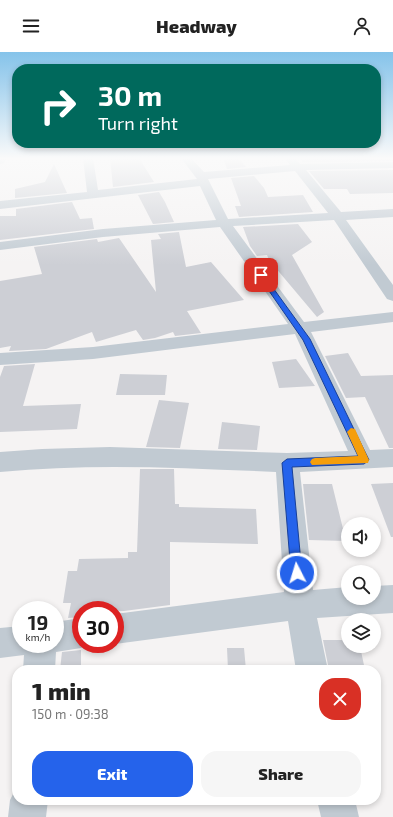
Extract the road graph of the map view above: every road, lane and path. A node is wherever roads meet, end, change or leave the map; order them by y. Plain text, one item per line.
1 (102, 194) edge
2 (210, 194) edge
3 (319, 194) edge
4 (93, 195) joint
5 (0, 205) edge
6 (393, 213) edge
7 (338, 217) junction
8 (224, 223) junction
9 (0, 246) edge
10 (393, 296) edge
11 (393, 317) edge
12 (297, 328) junction
13 (0, 359) edge
14 (393, 458) edge
15 (364, 460) junction
16 (0, 462) edge
17 (287, 463) junction
18 (393, 599) edge
19 (300, 605) junction
20 (124, 628) edge
21 (12, 642) edge
22 (0, 643) edge
23 (40, 653) edge
24 (39, 665) edge
25 (311, 665) edge
26 (29, 805) edge
27 (337, 805) edge
28 (28, 817) edge
29 (340, 817) edge

1 - 4 street
2 - 8 street
3 - 7 street
4 - 5 street
6 - 7 street
7 - 8 street
7 - 10 street
8 - 9 street
8 - 12 street
11 - 12 street
12 - 13 street
12 - 15 street
14 - 15 street
15 - 17 street
16 - 17 street
17 - 19 street
18 - 19 street
19 - 20 street
19 - 25 street
21 - 22 street
23 - 24 street
26 - 28 street
27 - 29 street

